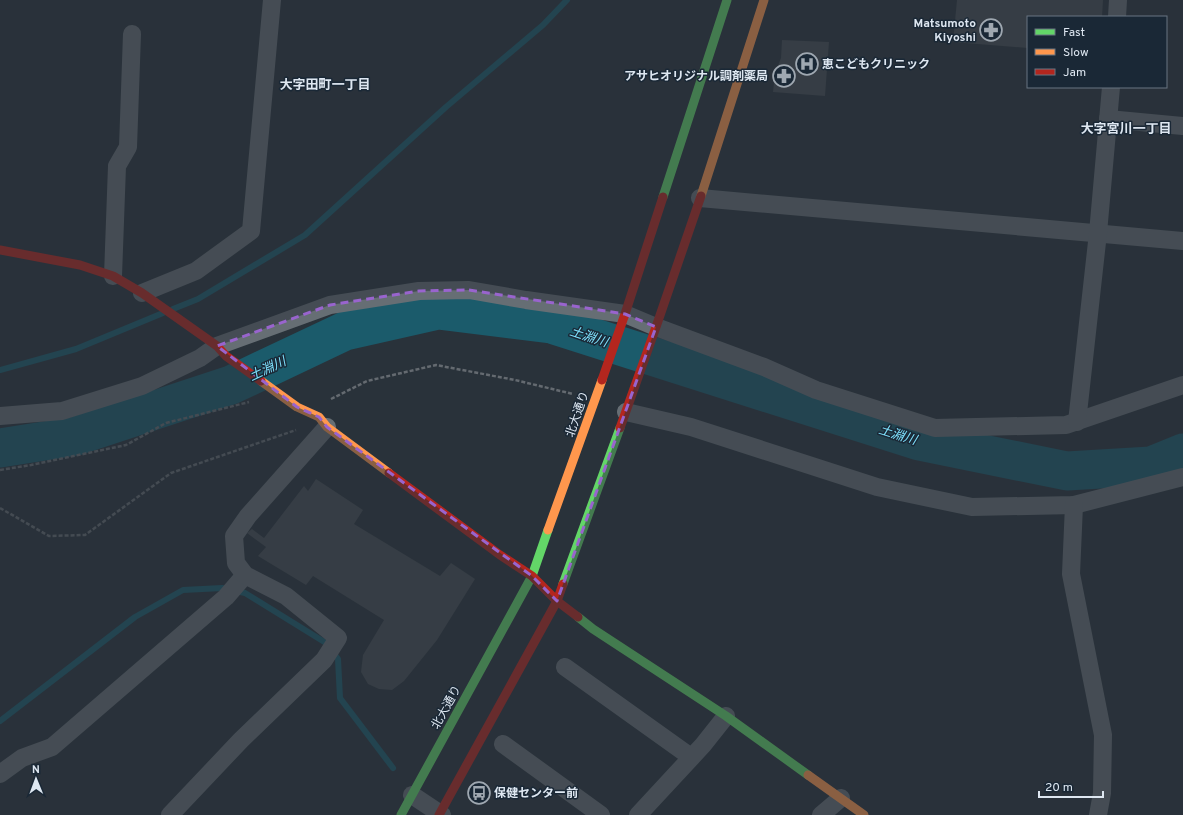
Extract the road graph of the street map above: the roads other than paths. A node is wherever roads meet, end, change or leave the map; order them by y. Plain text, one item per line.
1 (272, 0) edge
2 (727, 0) edge
3 (764, 0) edge
4 (1118, 0) edge
5 (1117, 16) edge
6 (132, 34) dead end
7 (1111, 88) edge
8 (1108, 119) junction
9 (1183, 126) edge
10 (700, 198) junction
11 (1098, 233) junction
12 (1183, 241) edge
13 (0, 250) edge
14 (113, 276) junction
15 (142, 294) junction
16 (623, 319) junction
17 (655, 330) junction
18 (221, 351) junction
19 (1183, 385) edge
20 (628, 408) junction
21 (0, 416) edge
22 (323, 422) junction
23 (1077, 422) junction
24 (1183, 477) edge
25 (1074, 506) junction
26 (532, 576) junction
27 (236, 586) junction
28 (557, 601) junction
29 (565, 667) dead end
30 (726, 716) junction
31 (503, 744) dead end
32 (691, 756) junction
33 (0, 774) edge
34 (412, 795) junction
35 (841, 798) junction
36 (440, 814) edge
37 (170, 815) edge
38 (401, 815) edge
39 (601, 815) edge
40 (638, 815) edge
41 (821, 815) edge
42 (864, 815) edge
43 (1098, 815) edge

1 - 15 street
2 - 16 street, 北大通り
3 - 10 street
4 - 5 street
6 - 14 street
7 - 8 street
8 - 9 street
8 - 11 street
10 - 11 street
10 - 17 street
11 - 12 street
11 - 23 street
13 - 14 street
14 - 15 street
15 - 18 street
16 - 17 street
16 - 18 street
16 - 26 street, 北大通り
17 - 20 street
17 - 23 street
18 - 21 street
18 - 22 street
19 - 23 street
20 - 25 street
20 - 28 street
22 - 26 street
22 - 27 street
24 - 25 street
25 - 43 street
26 - 28 street
26 - 34 street, 北大通り
27 - 33 street
27 - 37 street
28 - 30 street
28 - 36 street
29 - 32 street
30 - 32 street
30 - 35 street
31 - 39 street
32 - 40 street
34 - 36 street
34 - 38 street, 北大通り
35 - 41 street
35 - 42 street

